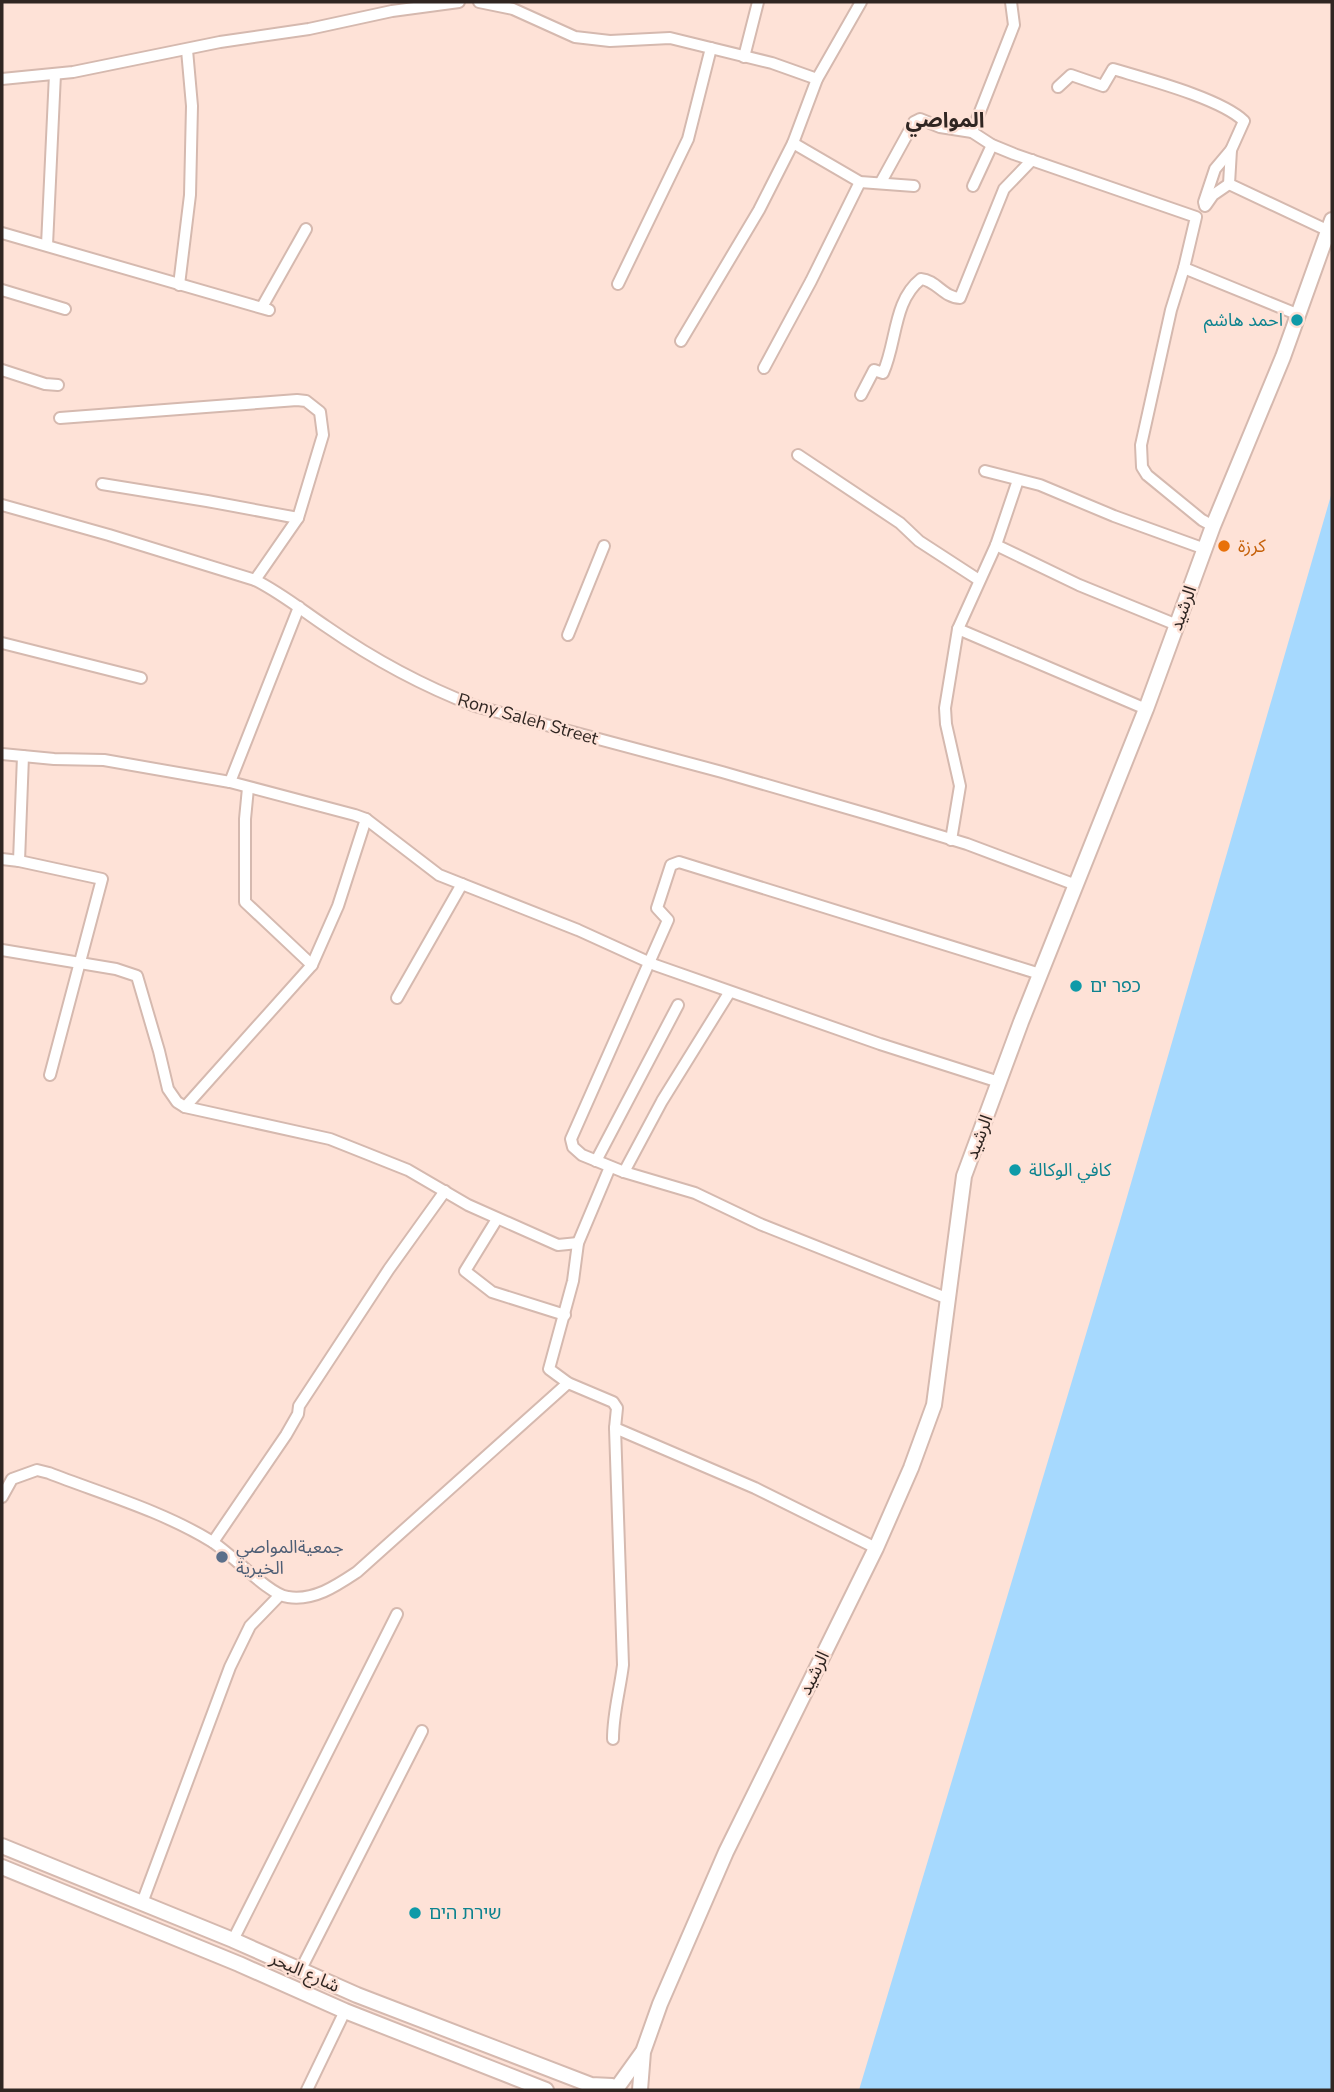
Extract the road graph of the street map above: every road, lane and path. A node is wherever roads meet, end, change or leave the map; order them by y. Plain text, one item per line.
1 (459, 2) edge
2 (479, 2) edge
3 (758, 2) edge
4 (861, 2) edge
5 (1011, 2) edge
6 (711, 48) junction
7 (187, 50) junction
8 (744, 57) junction
9 (55, 74) junction
10 (2, 79) edge
11 (817, 79) junction
12 (1058, 87) dead end
13 (972, 132) junction
14 (793, 143) junction
15 (992, 145) junction
16 (1231, 150) junction
17 (1032, 160) junction
18 (860, 182) junction
19 (881, 182) junction
20 (1229, 184) junction
21 (914, 186) dead end
22 (972, 186) dead end
23 (1205, 206) junction
24 (1196, 217) junction
25 (1331, 225) edge
26 (306, 229) dead end
27 (2, 233) edge
28 (47, 245) junction
29 (1184, 268) junction
30 (618, 284) dead end
31 (179, 285) junction
32 (2, 290) edge
33 (65, 309) dead end
34 (1299, 315) junction
35 (681, 341) dead end
36 (764, 368) dead end
37 (2, 370) edge
38 (58, 385) dead end
39 (861, 395) dead end
40 (60, 418) dead end
41 (798, 455) dead end
42 (985, 471) dead end
43 (1018, 480) junction
44 (102, 484) dead end
45 (2, 505) edge
46 (298, 518) junction
47 (1213, 526) junction
48 (996, 544) junction
49 (604, 545) dead end
50 (1205, 549) junction
51 (255, 580) junction
52 (979, 580) junction
53 (299, 607) junction
54 (1177, 625) junction
55 (958, 629) junction
56 (568, 635) dead end
57 (2, 643) edge
58 (141, 677) dead end
59 (1146, 709) junction
60 (2, 754) edge
61 (23, 756) junction
62 (230, 782) junction
63 (248, 788) junction
64 (366, 819) junction
65 (951, 840) junction
66 (2, 861) edge
67 (19, 861) junction
68 (462, 884) junction
69 (1076, 885) junction
70 (2, 950) edge
71 (648, 961) junction
72 (80, 962) junction
73 (312, 965) junction
74 (1040, 974) junction
75 (729, 992) junction
76 (397, 998) dead end
77 (678, 1004) dead end
78 (50, 1075) dead end
79 (999, 1082) junction
80 (185, 1107) junction
81 (596, 1161) junction
82 (611, 1167) junction
83 (624, 1172) junction
84 (445, 1192) junction
85 (497, 1219) junction
86 (578, 1243) junction
87 (946, 1298) junction
88 (565, 1315) junction
89 (568, 1382) junction
90 (615, 1428) junction
91 (2, 1497) edge
92 (213, 1542) junction
93 (876, 1548) junction
94 (279, 1595) junction
95 (397, 1614) dead end
96 (422, 1731) dead end
97 (614, 1739) dead end
98 (2, 1846) edge
99 (2, 1867) edge
100 (142, 1903) junction
101 (233, 1940) junction
102 (301, 1969) junction
103 (345, 2011) junction
104 (643, 2052) junction
105 (613, 2087) edge
106 (307, 2090) edge
107 (546, 2090) edge
108 (634, 2090) edge
109 (640, 2090) edge

1 - 7 street
2 - 6 street
3 - 8 street
4 - 11 street
5 - 13 street
6 - 8 street
6 - 30 street
7 - 9 street
7 - 31 street
8 - 11 street
9 - 10 street
9 - 28 street
11 - 14 street
12 - 16 street
13 - 15 street
13 - 19 street
14 - 18 street
14 - 35 street
15 - 17 street
15 - 22 street
16 - 20 street
16 - 23 street
17 - 24 street
17 - 39 street
18 - 19 street
18 - 36 street
19 - 21 street
20 - 23 street
20 - 25 street
23 - 24 street
24 - 29 street
25 - 34 main road, الرشيد
26 - 31 street
27 - 28 street
28 - 31 street
29 - 34 street
29 - 47 street
32 - 33 street
34 - 47 main road, الرشيد
37 - 38 street
40 - 46 street
41 - 52 street
42 - 43 street
43 - 48 street
43 - 50 street
44 - 46 street
45 - 51 street, Rony Saleh Street
46 - 51 street
47 - 50 main road, الرشيد
48 - 52 street
48 - 54 street
49 - 56 street
50 - 54 main road, الرشيد
51 - 53 street, Rony Saleh Street
52 - 55 street
53 - 62 street
53 - 65 street, Rony Saleh Street
54 - 59 main road, الرشيد
55 - 59 street
55 - 65 street
57 - 58 street
59 - 69 main road, الرشيد
60 - 61 street
61 - 62 street
61 - 67 street
62 - 63 street
63 - 64 street
63 - 73 street
64 - 68 street
64 - 73 street
65 - 69 street, Rony Saleh Street
66 - 67 street
67 - 72 street
68 - 71 street
68 - 76 street
69 - 74 main road, الرشيد
70 - 72 street
71 - 74 street
71 - 75 street
71 - 81 street
72 - 78 street
72 - 80 street
73 - 80 street
74 - 79 main road, الرشيد
75 - 79 street
75 - 83 street
77 - 81 street
79 - 87 main road, الرشيد
80 - 84 street
81 - 82 street
82 - 83 street
82 - 86 street
83 - 87 street
84 - 85 street
84 - 92 street
85 - 86 street
85 - 88 street
86 - 88 street
87 - 93 main road, الرشيد
88 - 89 street
89 - 90 street
89 - 94 street
90 - 93 street
90 - 97 street
91 - 92 street
92 - 94 street
93 - 104 main road, الرشيد
94 - 100 street
95 - 101 street
96 - 102 street
98 - 100 main road, شارع البحر
99 - 103 main road, شارع البحر
100 - 101 main road, شارع البحر
101 - 102 main road, شارع البحر
102 - 105 main road, شارع البحر
103 - 106 street
103 - 107 main road, شارع البحر
104 - 105 main road, الرشيد
104 - 109 main road, الرشيد
105 - 108 main road, شارع البحر

